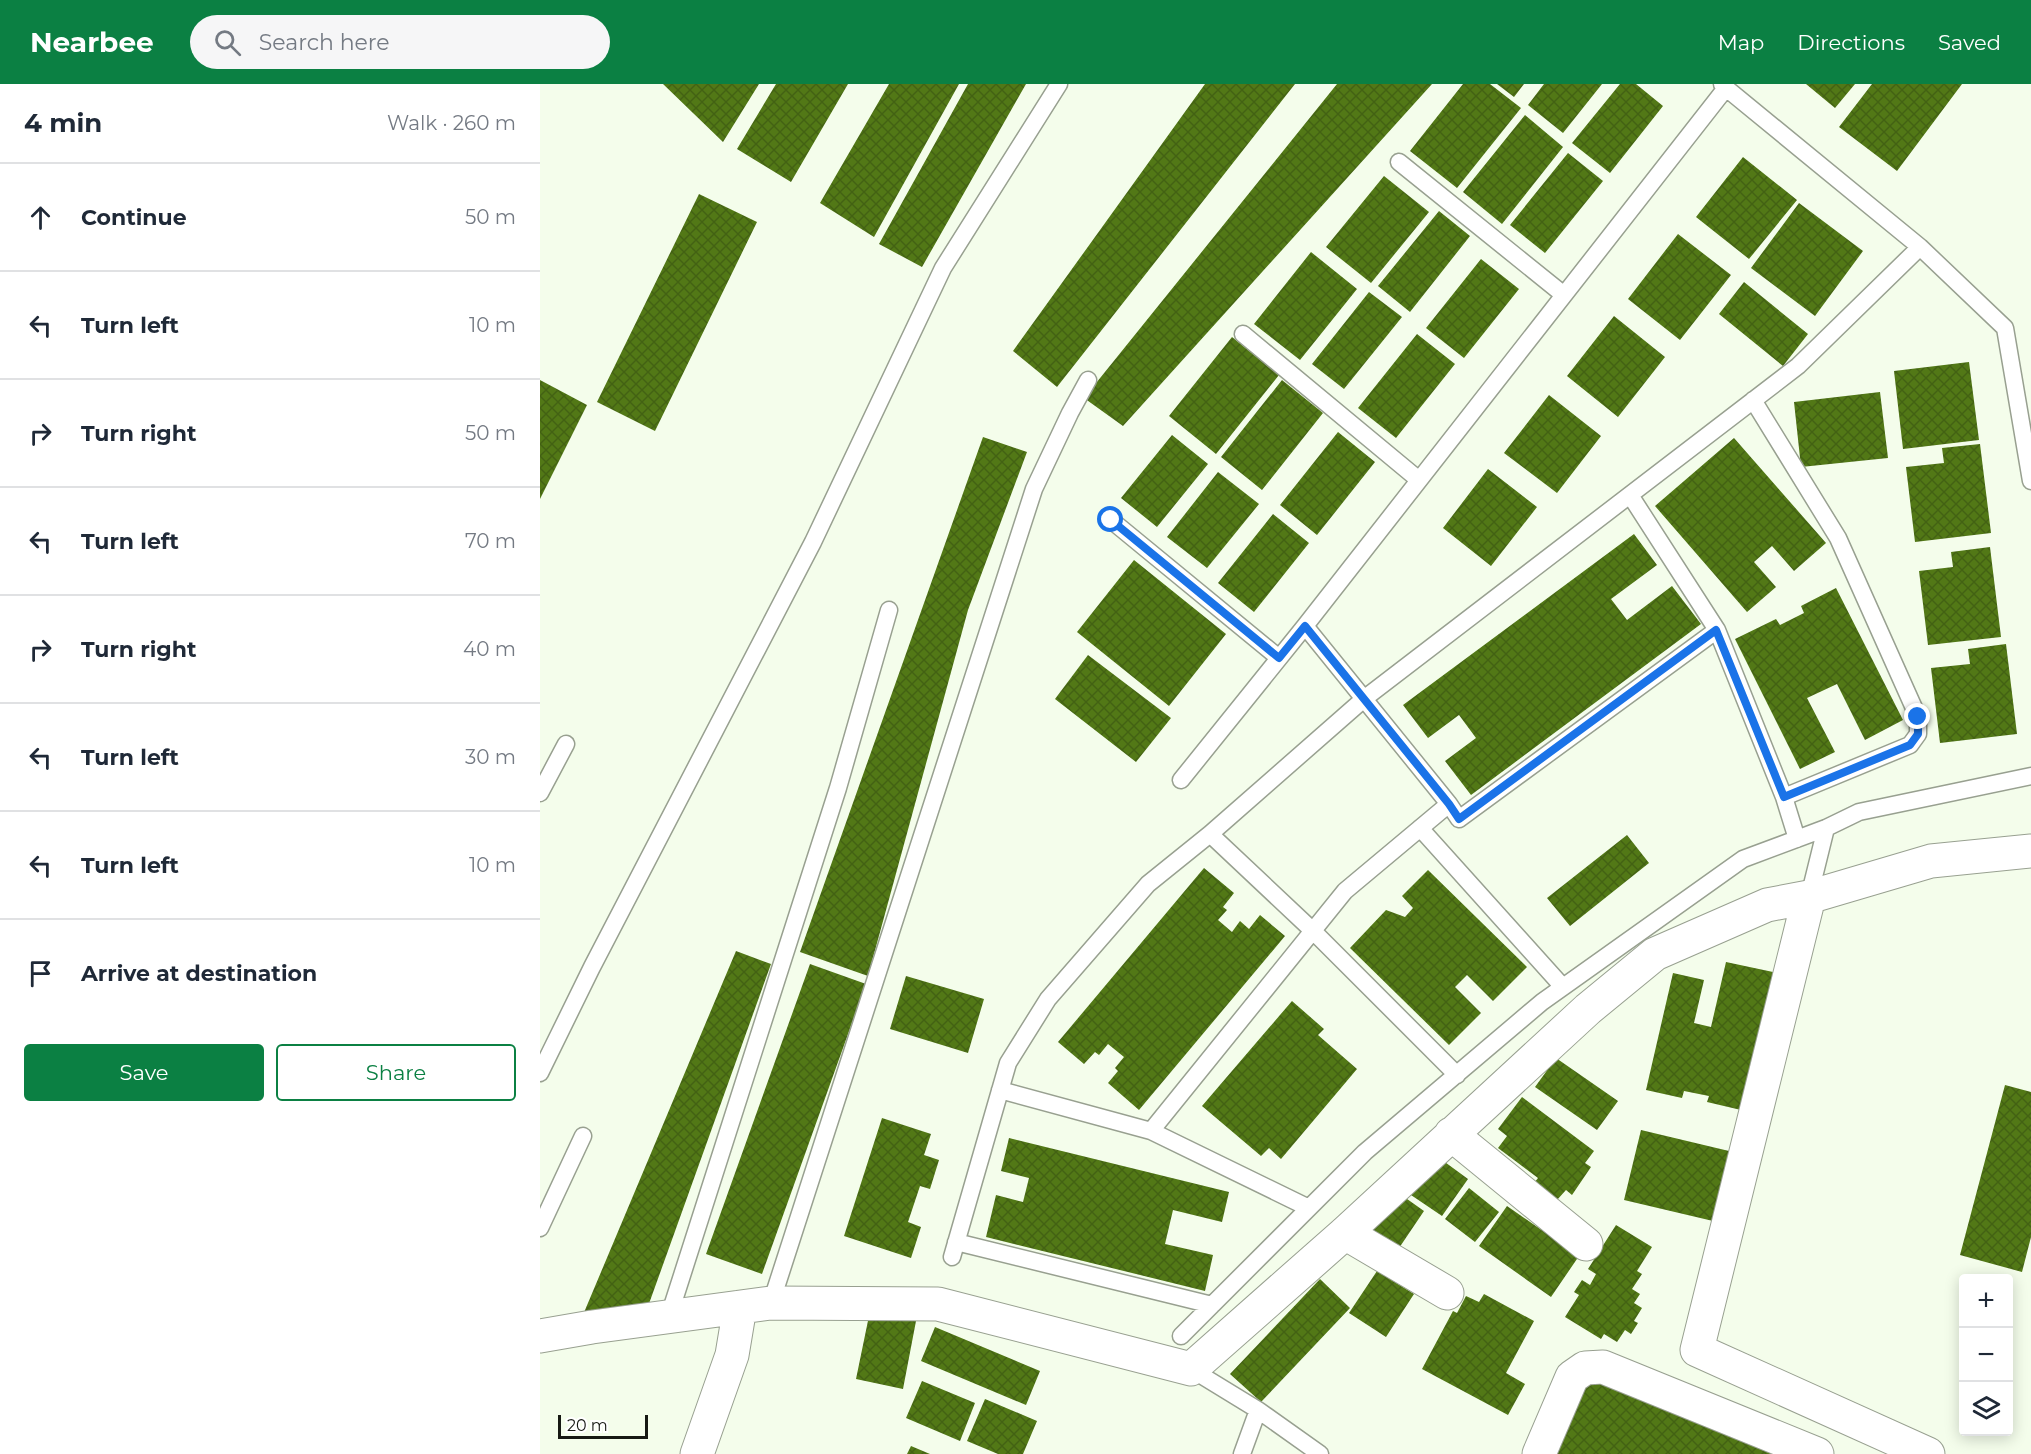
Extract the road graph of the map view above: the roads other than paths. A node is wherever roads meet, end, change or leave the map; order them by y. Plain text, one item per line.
1 (1059, 84) edge
2 (1724, 86) edge
3 (1399, 162) dead end
4 (1920, 247) junction
5 (1564, 295) junction
6 (1243, 334) dead end
7 (1088, 380) dead end
8 (1753, 400) junction
9 (1419, 480) junction
10 (2031, 481) edge
11 (1630, 495) junction
12 (1111, 520) dead end
13 (889, 610) dead end
14 (1305, 626) junction
15 (1716, 630) junction
16 (1279, 658) junction
17 (1365, 698) junction
18 (566, 744) dead end
19 (2031, 776) edge
20 (1181, 780) dead end
21 (540, 793) edge
22 (1784, 797) junction
23 (1449, 804) junction
24 (1420, 828) junction
25 (1826, 828) junction
26 (1210, 834) junction
27 (1797, 839) junction
28 (2031, 851) edge
29 (1809, 897) junction
30 (1312, 930) junction
31 (1563, 987) junction
32 (540, 1073) edge
33 (1457, 1075) junction
34 (1000, 1090) junction
35 (1151, 1131) junction
36 (1451, 1134) junction
37 (583, 1136) dead end
38 (1309, 1208) junction
39 (540, 1228) edge
40 (1345, 1233) junction
41 (1586, 1244) dead end
42 (1447, 1293) dead end
43 (755, 1305) junction
44 (1212, 1305) junction
45 (669, 1317) junction
46 (540, 1336) edge
47 (1181, 1336) dead end
48 (1191, 1369) junction
49 (1258, 1410) junction
50 (697, 1454) edge
51 (1242, 1454) edge
52 (1320, 1454) edge
53 (1539, 1454) edge
54 (1817, 1454) edge
55 (1928, 1454) edge

1 - 32 lane
2 - 4 lane
2 - 5 lane
3 - 5 lane
4 - 8 lane
4 - 10 lane
5 - 9 lane
6 - 9 lane
7 - 43 lane
8 - 11 lane
8 - 22 lane
9 - 14 lane
11 - 15 lane
11 - 17 lane
12 - 16 lane
13 - 45 lane
14 - 16 lane
14 - 17 lane
15 - 22 lane
15 - 23 lane
16 - 20 lane
17 - 23 lane
17 - 26 lane
18 - 21 lane
19 - 25 lane
22 - 27 lane
23 - 24 lane
24 - 30 lane
24 - 31 lane
25 - 27 lane
25 - 29 lane
26 - 30 lane
26 - 34 lane
27 - 31 lane
28 - 29 street
29 - 36 street
29 - 55 street
30 - 33 lane
30 - 35 lane
31 - 33 lane
33 - 38 lane
34 - 35 lane
34 - 44 lane
35 - 38 lane
36 - 40 street
36 - 41 street
37 - 39 lane
38 - 44 lane
40 - 42 street
40 - 48 street
43 - 45 street
43 - 48 street
43 - 50 street
44 - 47 lane
45 - 46 street
48 - 49 lane
49 - 51 lane
49 - 52 lane
53 - 54 street

